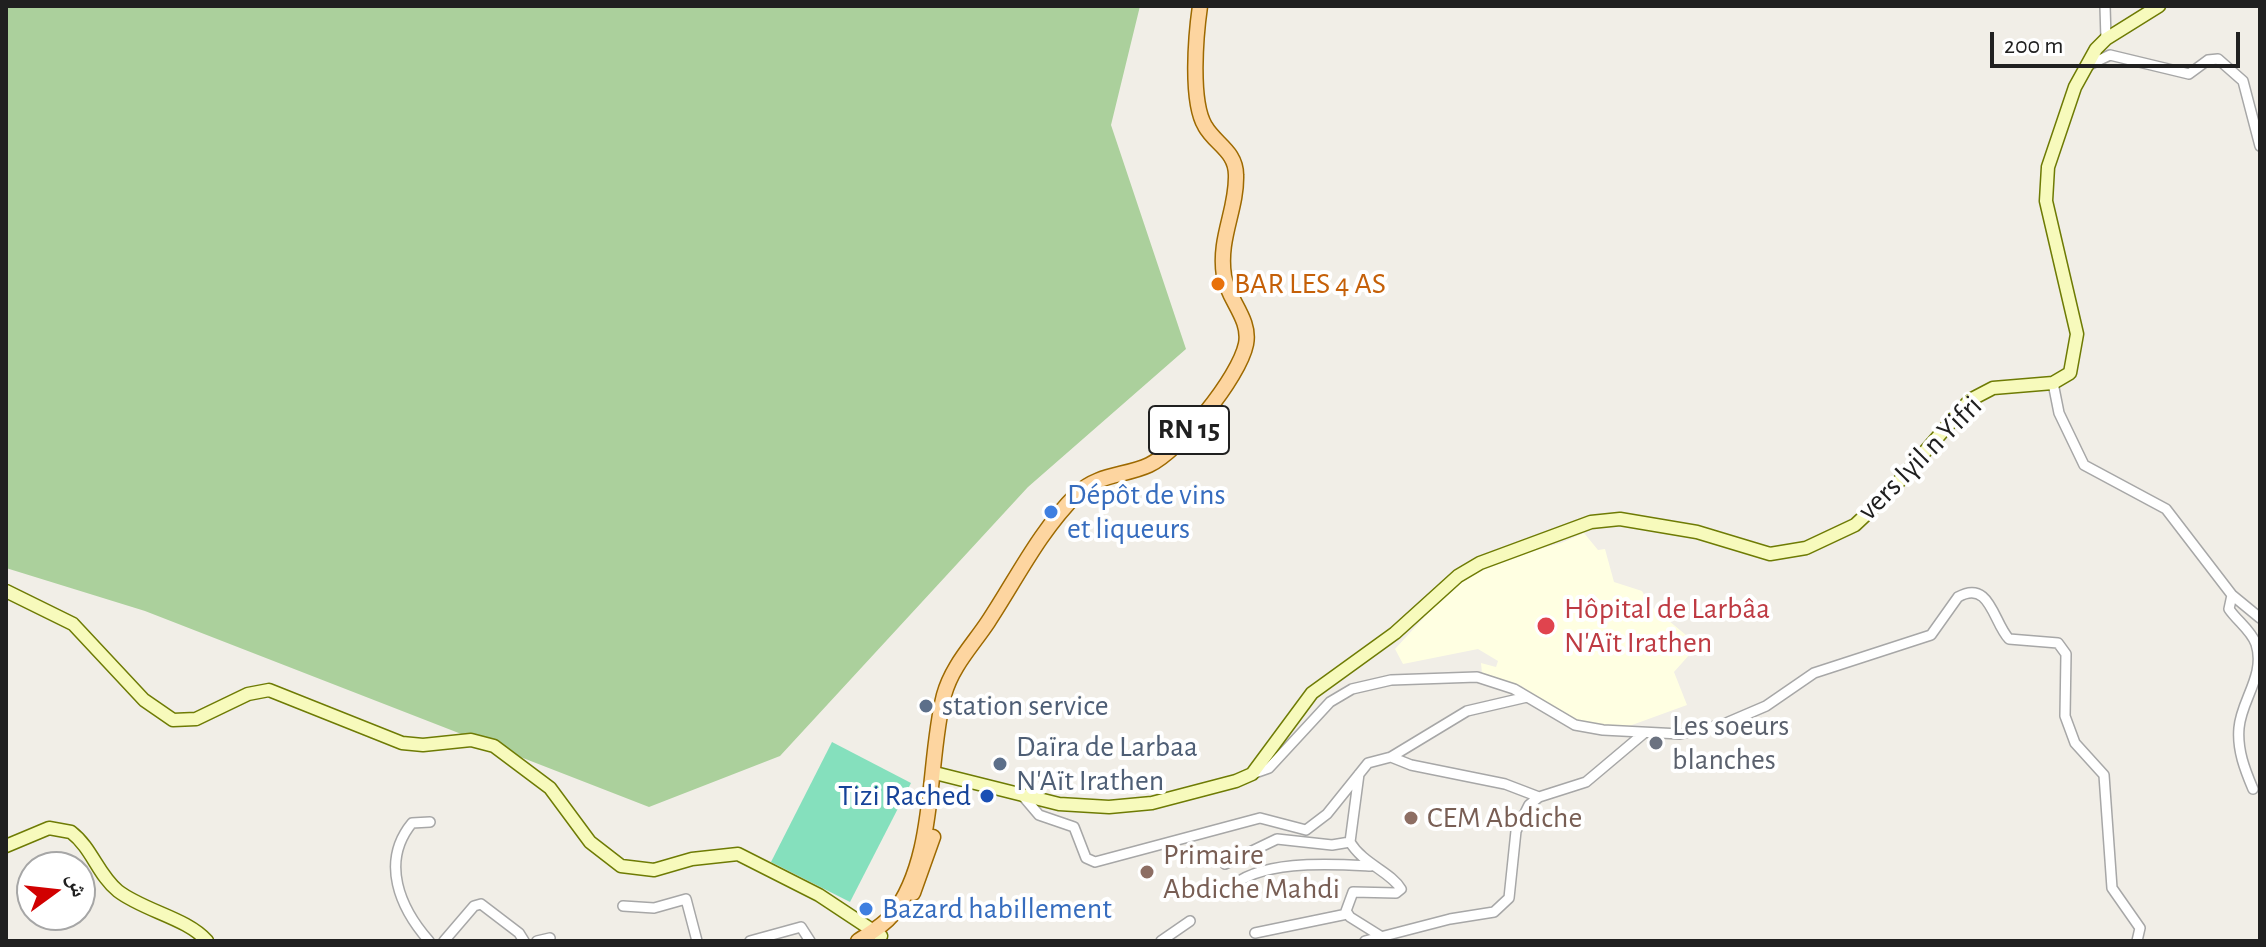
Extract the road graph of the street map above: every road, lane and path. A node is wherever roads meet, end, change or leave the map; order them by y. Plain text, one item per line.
1 (1200, 6) edge
2 (2105, 6) edge
3 (2159, 6) edge
4 (2106, 39) junction
5 (2086, 65) junction
6 (2260, 146) edge
7 (2053, 383) junction
8 (6, 591) edge
9 (2232, 595) junction
10 (2260, 618) edge
11 (1527, 697) junction
12 (1643, 734) junction
13 (1391, 757) junction
14 (1359, 771) junction
15 (1252, 774) junction
16 (934, 777) junction
17 (2253, 789) dead end
18 (1022, 795) junction
19 (1539, 797) junction
20 (430, 822) dead end
21 (1350, 842) junction
22 (6, 846) edge
23 (1225, 864) dead end
24 (1371, 866) junction
25 (1229, 889) dead end
26 (623, 906) dead end
27 (1347, 914) junction
28 (1190, 921) dead end
29 (1255, 933) dead end
30 (876, 936) edge
31 (1382, 937) junction
32 (550, 938) dead end
33 (207, 941) edge
34 (429, 941) edge
35 (444, 941) edge
36 (524, 941) edge
37 (537, 941) edge
38 (697, 941) edge
39 (750, 941) edge
40 (810, 941) edge
41 (858, 941) edge
42 (1161, 941) edge
43 (1365, 941) edge
44 (2137, 941) edge

1 - 16 main road, RN 15
2 - 4 street
3 - 4 main road
4 - 5 main road
5 - 6 street
5 - 7 main road
7 - 9 street
7 - 15 main road, vers Iγil n Yifri
8 - 30 main road
9 - 10 street
9 - 17 street
11 - 12 street
11 - 13 street
11 - 15 street
12 - 19 street
12 - 44 street
13 - 14 street
13 - 19 street
14 - 18 street
14 - 21 street
15 - 18 main road
16 - 18 main road
16 - 30 main road
19 - 31 street
20 - 34 street
21 - 23 street
21 - 24 street
22 - 33 main road
24 - 25 street
24 - 27 street
26 - 38 street
27 - 29 street
27 - 31 street
28 - 42 street
30 - 41 main road
31 - 43 street
32 - 37 street
35 - 36 street
39 - 40 street

